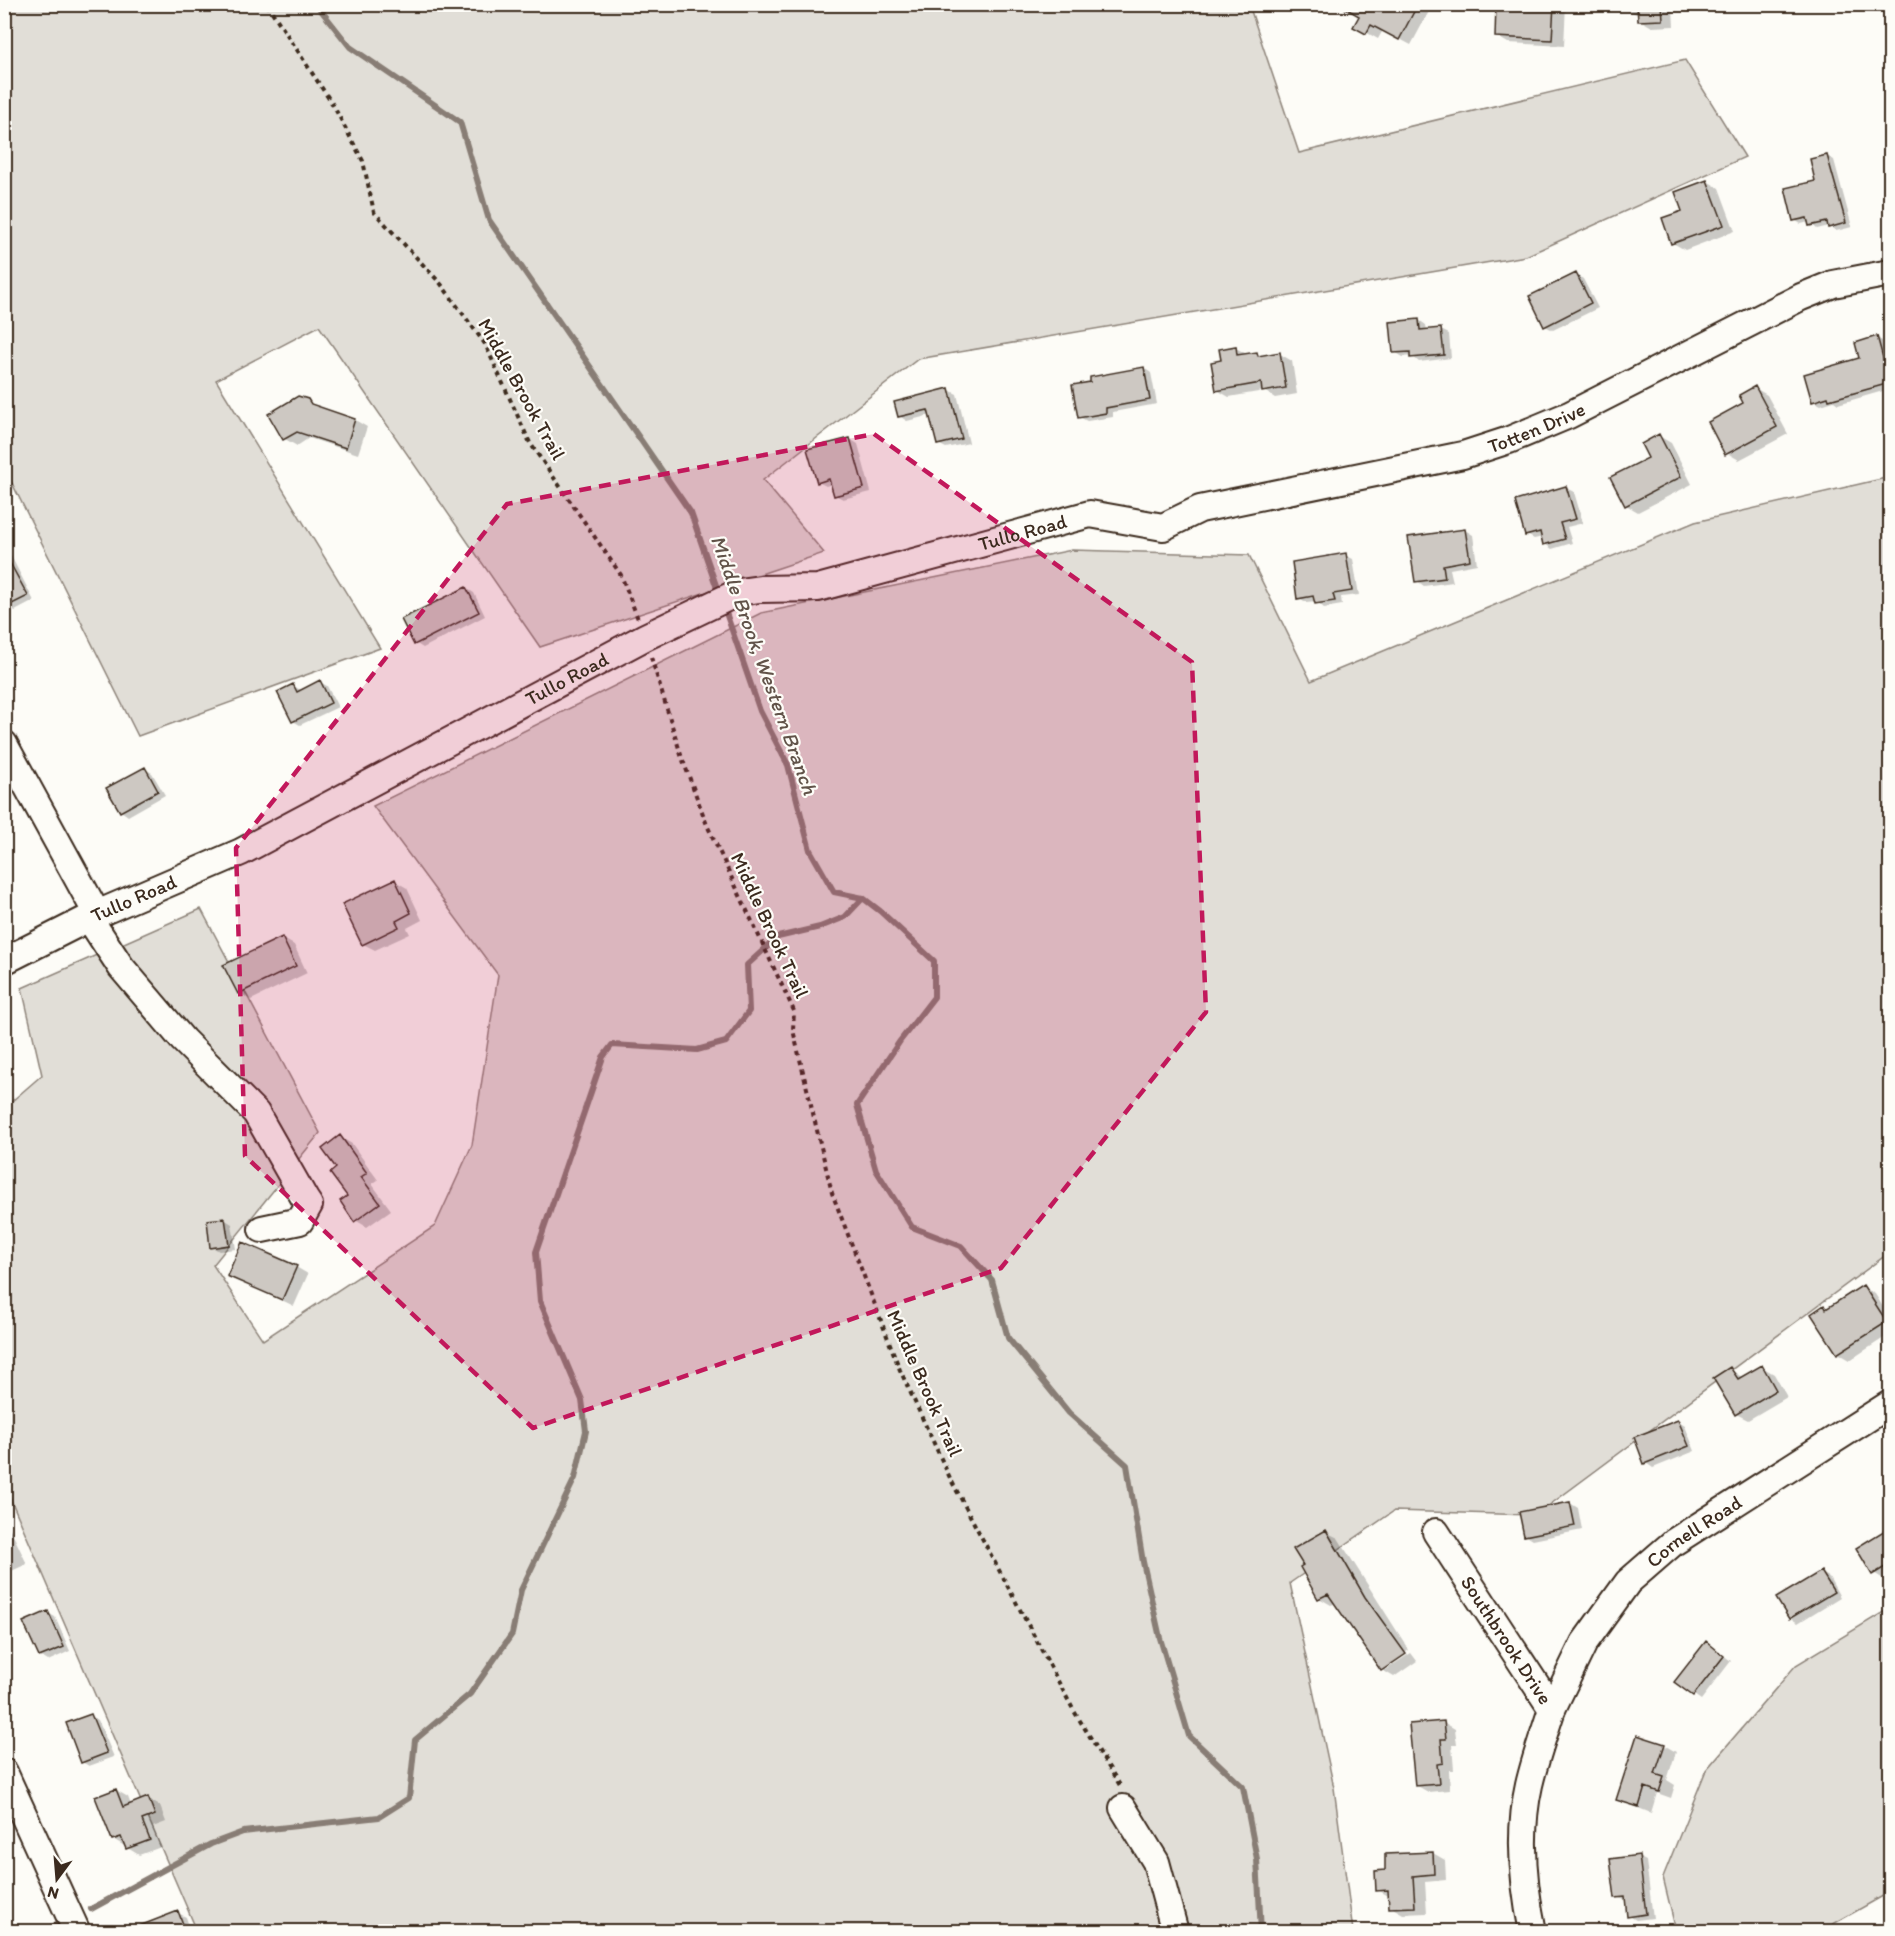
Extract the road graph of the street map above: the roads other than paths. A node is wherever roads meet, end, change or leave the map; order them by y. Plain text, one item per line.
1 (1890, 273) edge
2 (1163, 527) joint
3 (4, 744) edge
4 (93, 916) junction
5 (4, 961) edge
6 (262, 1229) dead end
7 (1890, 1404) edge
8 (1436, 1532) dead end
9 (1552, 1709) junction
10 (4, 1772) edge
11 (1122, 1799) road end
12 (77, 1932) edge
13 (1176, 1932) edge
14 (1533, 1932) edge

1 - 2 street, Totten Drive
2 - 4 street, Tullo Road
3 - 4 street
4 - 5 street, Tullo Road
4 - 6 street
7 - 9 street, Cornell Road
8 - 9 street, Southbrook Drive
9 - 14 street, Southbrook Drive
10 - 12 street
11 - 13 street

